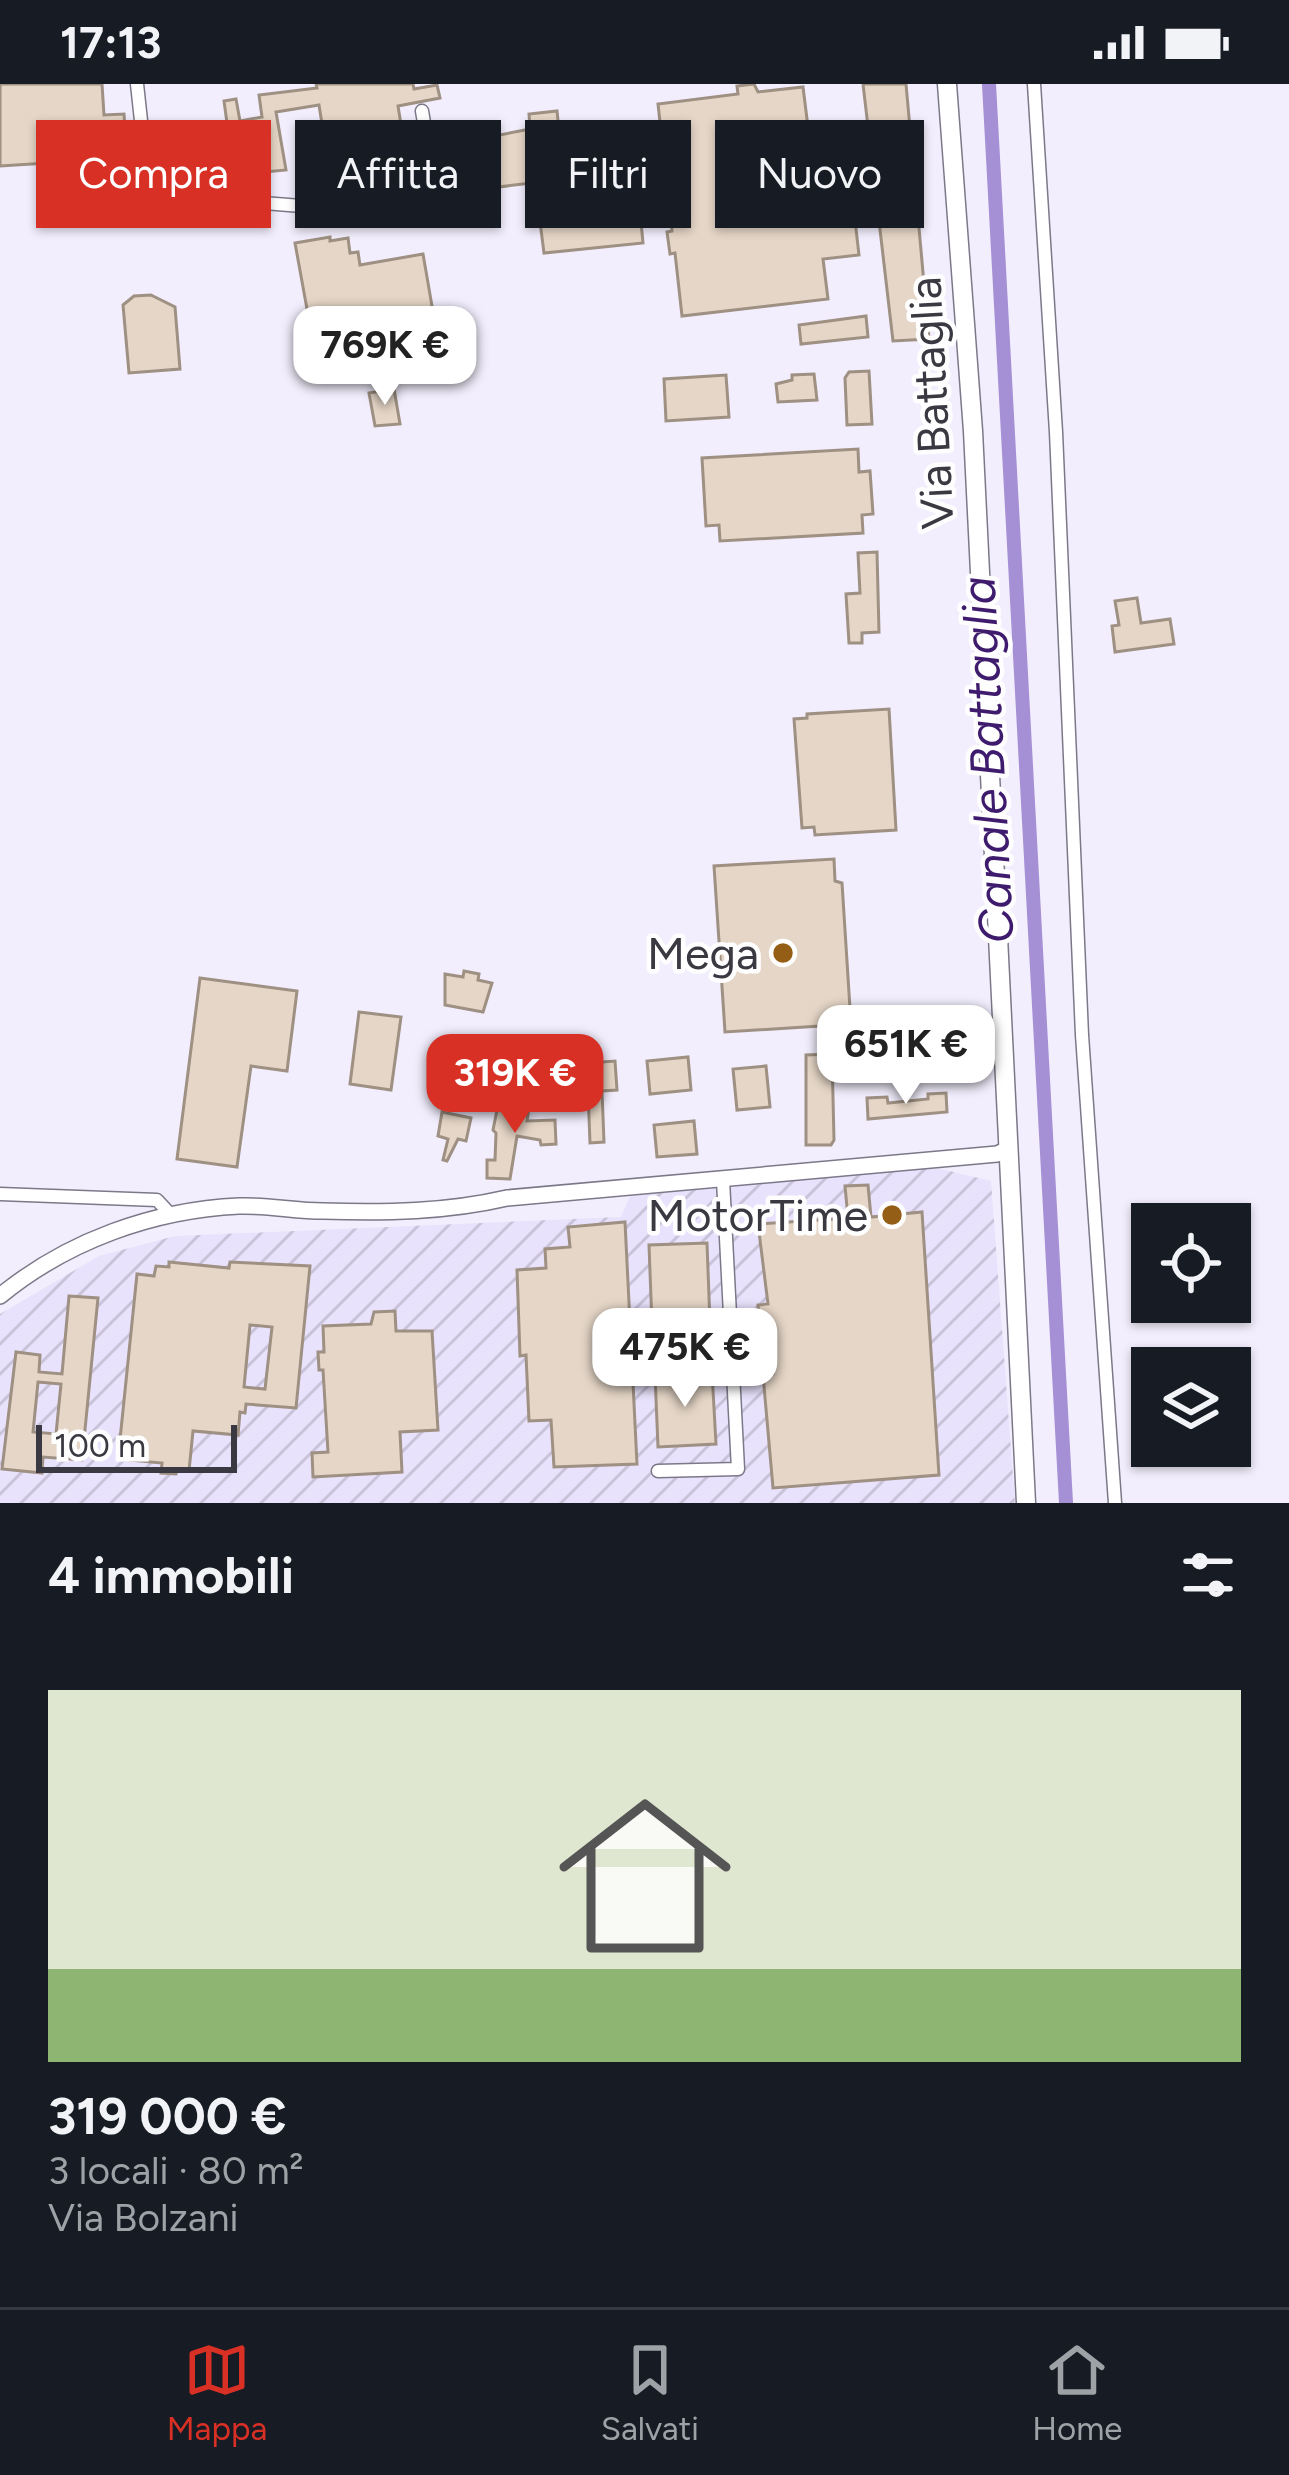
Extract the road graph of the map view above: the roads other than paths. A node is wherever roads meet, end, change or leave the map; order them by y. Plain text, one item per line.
1 (137, 84) edge
2 (1034, 84) edge
3 (947, 87) edge
4 (422, 111) dead end
5 (1008, 1149) junction
6 (723, 1180) junction
7 (0, 1194) edge
8 (171, 1215) junction
9 (0, 1296) edge
10 (658, 1471) dead end
11 (1026, 1503) edge
12 (1115, 1503) edge

1 - 4 street
2 - 12 street
3 - 5 main road, Via Battaglia
5 - 6 street
5 - 11 main road, Via Battaglia
6 - 8 street
6 - 10 street
7 - 8 street
8 - 9 street

